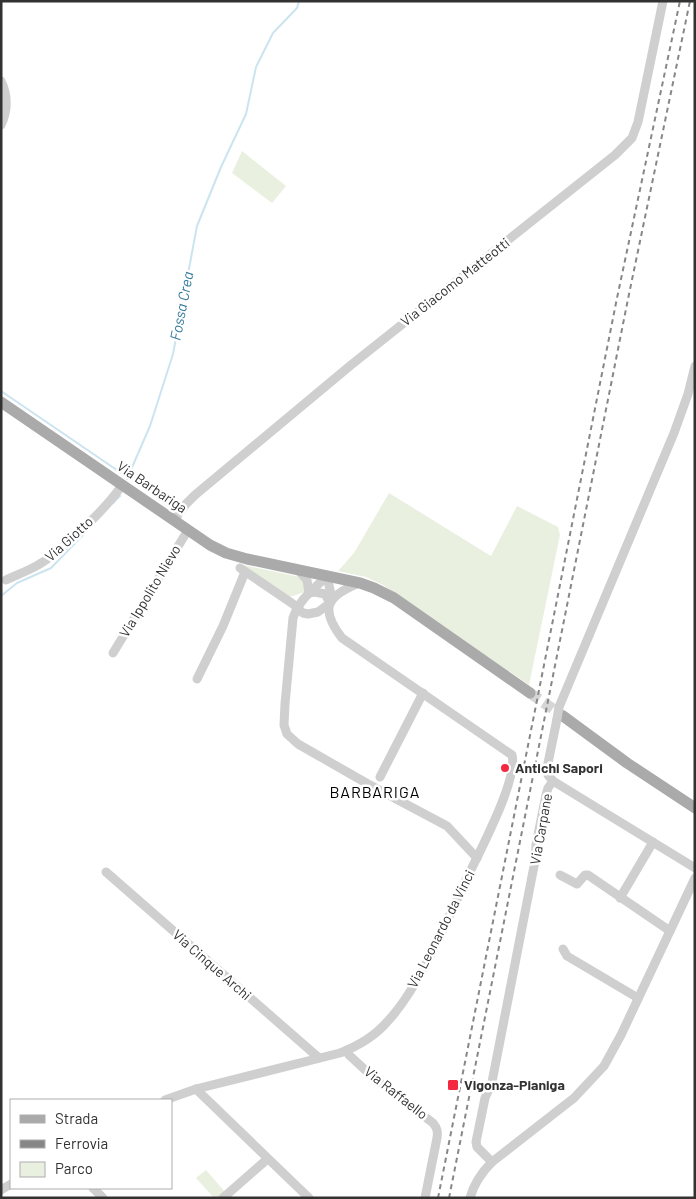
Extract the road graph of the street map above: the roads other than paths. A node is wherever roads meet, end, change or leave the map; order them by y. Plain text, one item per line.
1 (664, 1) edge
2 (1, 81) edge
3 (1, 125) edge
4 (695, 366) edge
5 (1, 402) edge
6 (122, 485) junction
7 (174, 520) junction
8 (188, 530) junction
9 (298, 570) junction
10 (327, 576) junction
11 (6, 580) dead end
12 (360, 583) junction
13 (309, 593) junction
14 (331, 601) junction
15 (296, 607) junction
16 (113, 653) dead end
17 (197, 679) dead end
18 (422, 693) junction
19 (530, 693) tunnel mouth
20 (559, 715) junction
21 (380, 778) dead end
22 (552, 781) junction
23 (695, 808) edge
24 (652, 842) junction
25 (477, 858) junction
26 (695, 868) edge
27 (106, 872) dead end
28 (560, 875) dead end
29 (695, 878) edge
30 (620, 898) junction
31 (670, 932) junction
32 (563, 949) dead end
33 (638, 998) junction
34 (347, 1050) junction
35 (319, 1058) junction
36 (196, 1089) junction
37 (168, 1099) edge
38 (264, 1162) dead end
39 (492, 1162) junction
40 (223, 1198) edge
41 (309, 1198) edge
42 (425, 1198) edge
43 (470, 1198) edge

1 - 7 street, Via Giacomo Matteotti
2 - 3 street
4 - 20 street, Via Carpane
5 - 6 main road, Via Barbariga
6 - 7 main road, Via Barbariga
6 - 11 street, Via Giotto
7 - 8 main road, Via Barbariga
8 - 9 main road, Via Barbariga
8 - 16 street, Via Ippolito Nievo
9 - 10 main road, Via Barbariga
9 - 13 street
10 - 12 main road, Via Barbariga
10 - 13 street
10 - 14 street
12 - 14 street
12 - 19 main road, Via Barbariga
13 - 14 street
13 - 15 street
14 - 15 street
14 - 18 street
15 - 17 street
15 - 25 street
18 - 21 street
18 - 25 street, Via Leonardo da Vinci
20 - 22 street, Via Carpane
20 - 23 main road
22 - 24 street
22 - 39 street, Via Carpane
24 - 26 street
24 - 30 street
25 - 34 street, Via Leonardo da Vinci
27 - 35 street, Via Cinque Archi
28 - 30 street
29 - 31 street
30 - 31 street
31 - 33 street
32 - 33 street
33 - 39 street
34 - 35 street, Via Leonardo da Vinci
34 - 42 street, Via Raffaello
35 - 36 street, Via Leonardo da Vinci
36 - 37 street, Via Leonardo da Vinci
36 - 41 street
38 - 40 street
39 - 43 street

